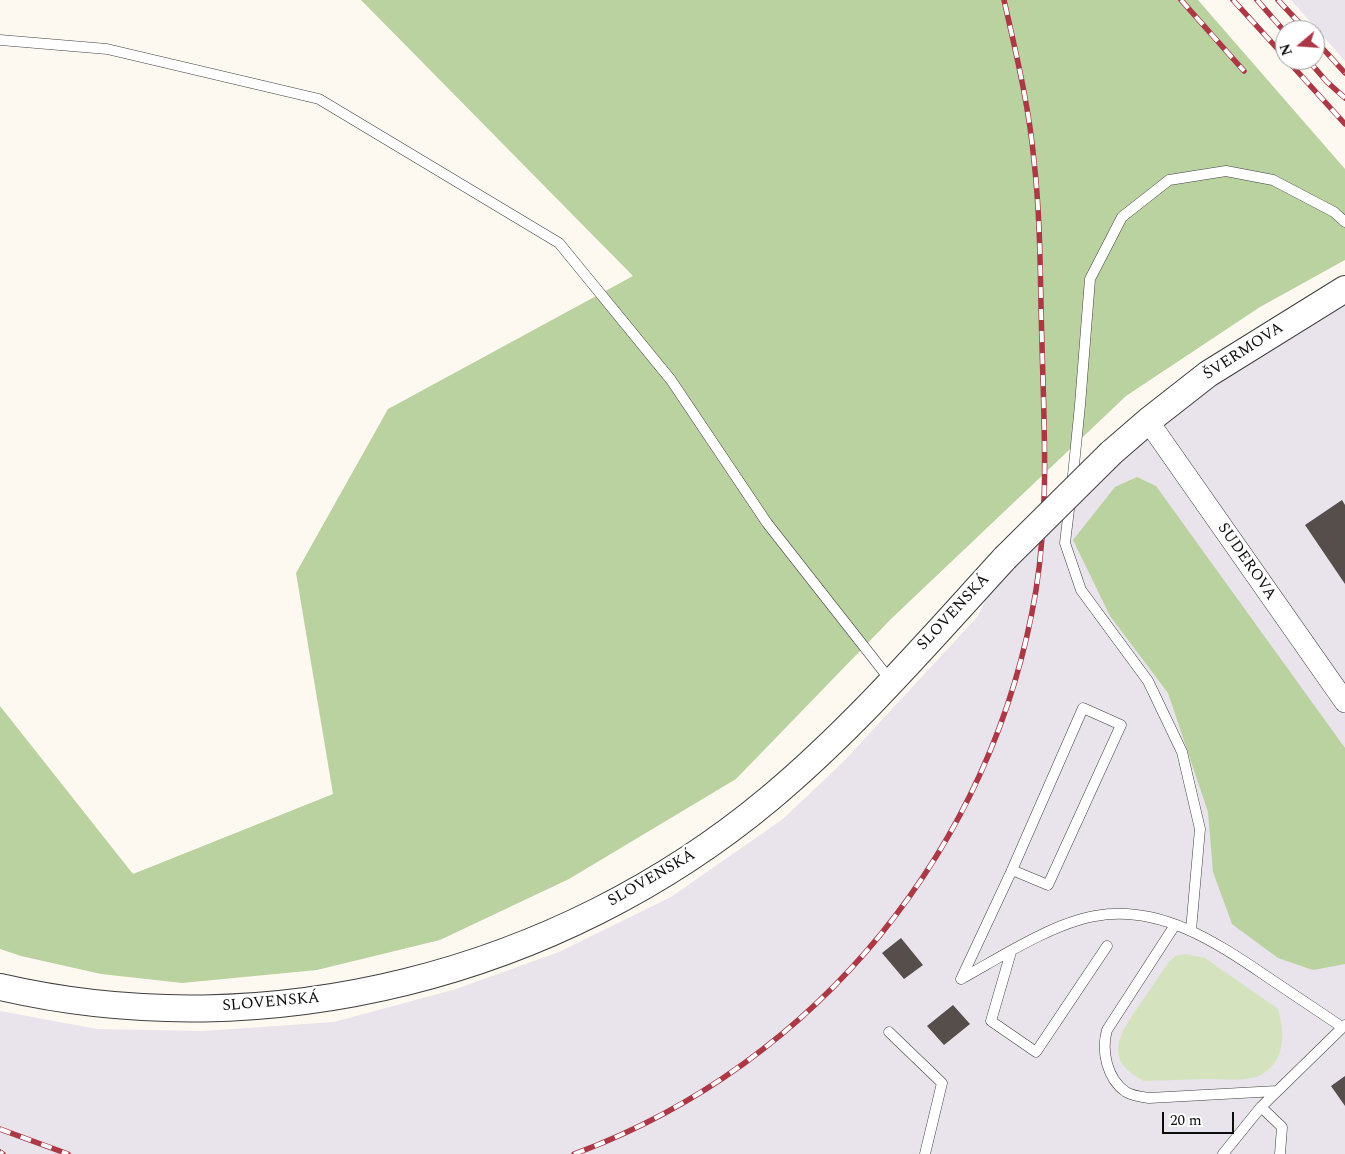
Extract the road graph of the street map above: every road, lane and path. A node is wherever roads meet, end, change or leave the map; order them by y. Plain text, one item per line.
1 (0, 40) edge
2 (1345, 222) edge
3 (1345, 289) edge
4 (1148, 421) junction
5 (891, 682) junction
6 (1345, 702) edge
7 (1012, 870) junction
8 (1175, 925) junction
9 (1191, 930) junction
10 (1108, 946) dead end
11 (1011, 952) junction
12 (0, 987) edge
13 (1343, 1026) edge
14 (889, 1032) dead end
15 (1277, 1091) junction
16 (1261, 1107) junction
17 (925, 1154) edge
18 (1223, 1154) edge
19 (1280, 1154) edge

1 - 5 lane
2 - 9 lane
3 - 4 street, ŠVERMOVA
4 - 5 street, SLOVENSKÁ, bridge
4 - 6 street, SUDEROVA
5 - 12 street, SLOVENSKÁ
7 - 7 lane
7 - 11 lane
8 - 9 lane
8 - 11 lane
8 - 15 lane
9 - 13 lane
10 - 11 lane
13 - 15 lane
14 - 17 lane
15 - 16 lane
16 - 18 lane
16 - 19 lane

